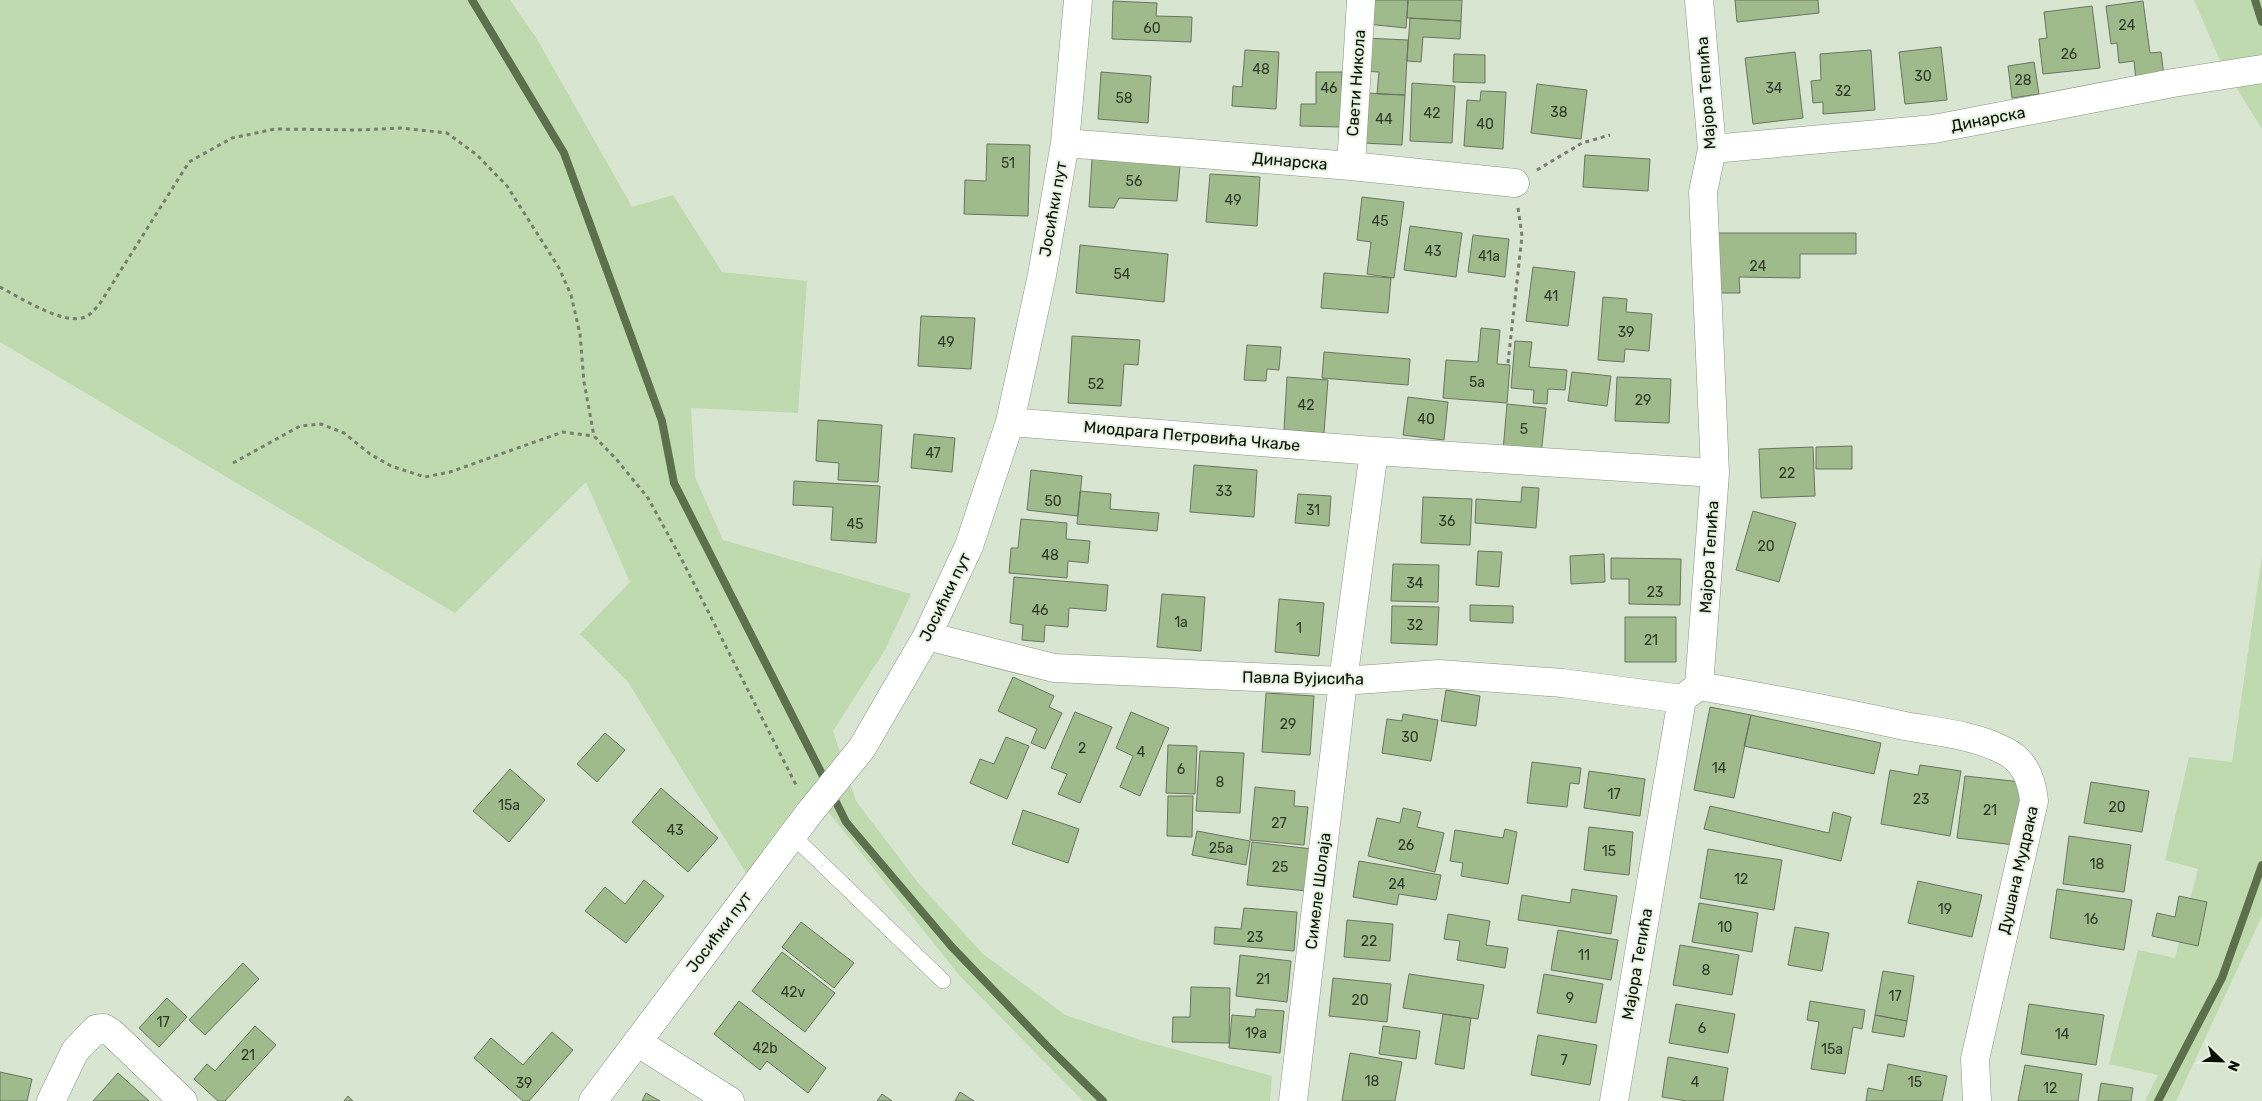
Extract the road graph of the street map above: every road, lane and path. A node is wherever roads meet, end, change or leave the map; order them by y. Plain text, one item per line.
1 (1078, 0) edge
2 (1361, 0) edge
3 (1699, 0) edge
4 (2257, 70) edge
5 (1610, 135) dead end
6 (1065, 143) junction
7 (1712, 149) junction
8 (1351, 166) junction
9 (1514, 183) junction
10 (0, 288) edge
11 (1508, 362) dead end
12 (1010, 422) junction
13 (594, 436) junction
14 (1374, 451) junction
15 (232, 463) dead end
16 (1715, 473) junction
17 (927, 636) junction
18 (1343, 681) junction
19 (1690, 692) junction
20 (816, 805) junction
21 (792, 835) junction
22 (943, 981) dead end
23 (637, 1042) junction
24 (52, 1101) edge
25 (183, 1101) edge
26 (593, 1101) edge
27 (730, 1101) edge
28 (1293, 1101) edge
29 (1614, 1101) edge
30 (1977, 1101) edge

1 - 6 street, Јосићки пут
2 - 8 street, Свети Никола
3 - 7 street, Мајора Тепића
4 - 7 street, Динарска
5 - 9 path
6 - 8 street, Динарска
6 - 12 street, Јосићки пут
7 - 16 street, Мајора Тепића
8 - 9 street, Динарска
9 - 11 path
10 - 13 path
12 - 14 street, Миодрага Петровића Чкаље
12 - 17 street, Јосићки пут
13 - 15 path
13 - 20 path
14 - 16 street, Миодрага Петровића Чкаље
14 - 18 street
16 - 19 street, Мајора Тепића
17 - 18 street, Павла Вујисића
17 - 20 street, Јосићки пут
18 - 19 street, Павла Вујисића
18 - 28 street, Симеле Шолаја
19 - 29 street, Мајора Тепића
19 - 30 street, Душана Мудрака
20 - 21 street, Јосићки пут
21 - 22 lane
21 - 23 street, Јосићки пут
23 - 26 street, Јосићки пут
23 - 27 street
24 - 25 street

